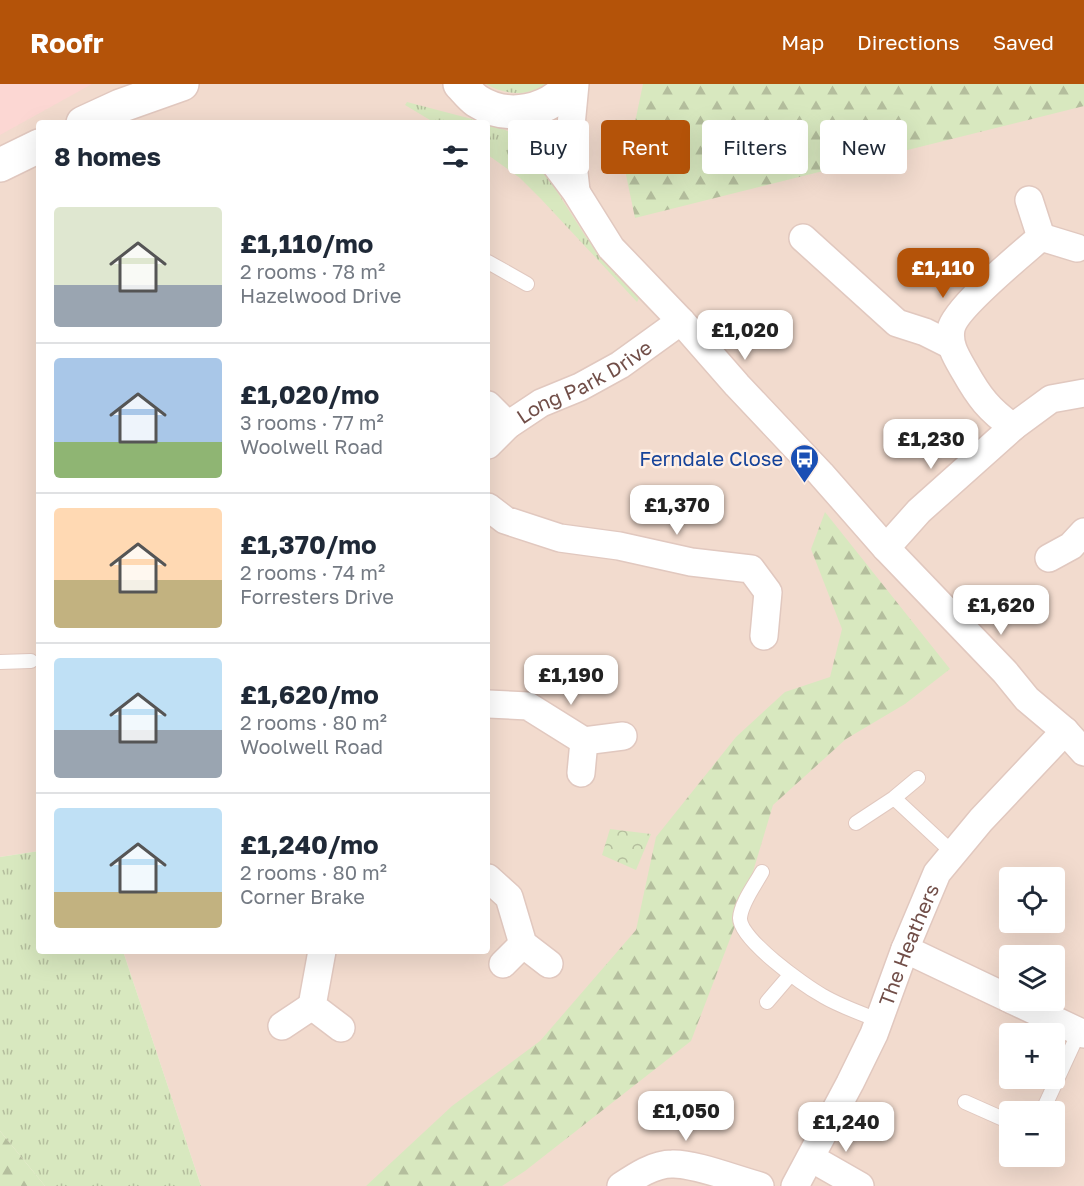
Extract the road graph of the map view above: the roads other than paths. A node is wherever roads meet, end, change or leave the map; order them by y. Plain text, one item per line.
1 (183, 84) edge
2 (460, 84) edge
3 (573, 84) edge
4 (516, 112) junction
5 (89, 120) edge
6 (36, 147) edge
7 (0, 165) edge
8 (576, 192) junction
9 (1029, 200) dead end
10 (1041, 237) junction
11 (803, 238) dead end
12 (1077, 248) dead end
13 (490, 263) edge
14 (527, 284) dead end
15 (681, 321) junction
16 (951, 345) junction
17 (1084, 393) edge
18 (490, 407) edge
19 (508, 425) junction
20 (1013, 427) junction
21 (490, 444) edge
22 (490, 509) edge
23 (886, 548) junction
24 (764, 636) dead end
25 (0, 662) edge
26 (31, 662) dead end
27 (490, 704) edge
28 (1065, 731) junction
29 (623, 736) dead end
30 (584, 741) junction
31 (1084, 753) edge
32 (581, 773) dead end
33 (918, 778) dead end
34 (894, 798) junction
35 (856, 822) dead end
36 (953, 853) junction
37 (762, 872) dead end
38 (490, 880) edge
39 (524, 944) junction
40 (905, 948) junction
41 (321, 954) edge
42 (503, 964) dead end
43 (549, 964) dead end
44 (791, 974) junction
45 (999, 994) edge
46 (767, 1002) dead end
47 (312, 1006) junction
48 (1034, 1011) edge
49 (879, 1020) junction
50 (282, 1026) dead end
51 (341, 1028) dead end
52 (1081, 1033) edge
53 (1047, 1101) edge
54 (965, 1102) dead end
55 (999, 1117) edge
56 (811, 1158) junction
57 (621, 1186) edge
58 (759, 1186) edge
59 (795, 1186) edge
60 (860, 1186) edge

1 - 5 street
2 - 4 street
3 - 4 street
3 - 8 street
4 - 8 street
6 - 7 street
8 - 15 street
9 - 10 street
10 - 12 street
10 - 16 street
11 - 16 street
13 - 14 lane
15 - 19 street, Long Park Drive
15 - 23 street
16 - 20 street
17 - 20 street
18 - 19 street
19 - 21 street, Long Park Drive
20 - 23 street
22 - 24 street
23 - 28 street
25 - 26 lane
27 - 30 street
28 - 31 street
28 - 36 street, The Heathers
29 - 30 street
30 - 32 street
33 - 34 lane
34 - 35 lane
34 - 36 lane
36 - 40 street, The Heathers
37 - 44 lane
38 - 39 street
39 - 42 street
39 - 43 street
40 - 45 street
40 - 49 street, The Heathers
41 - 47 street
44 - 46 lane
44 - 49 lane
47 - 50 street
47 - 51 street
48 - 52 street
49 - 56 street, The Heathers
52 - 53 lane
54 - 55 lane
56 - 59 street, The Heathers
56 - 60 street
57 - 58 street

